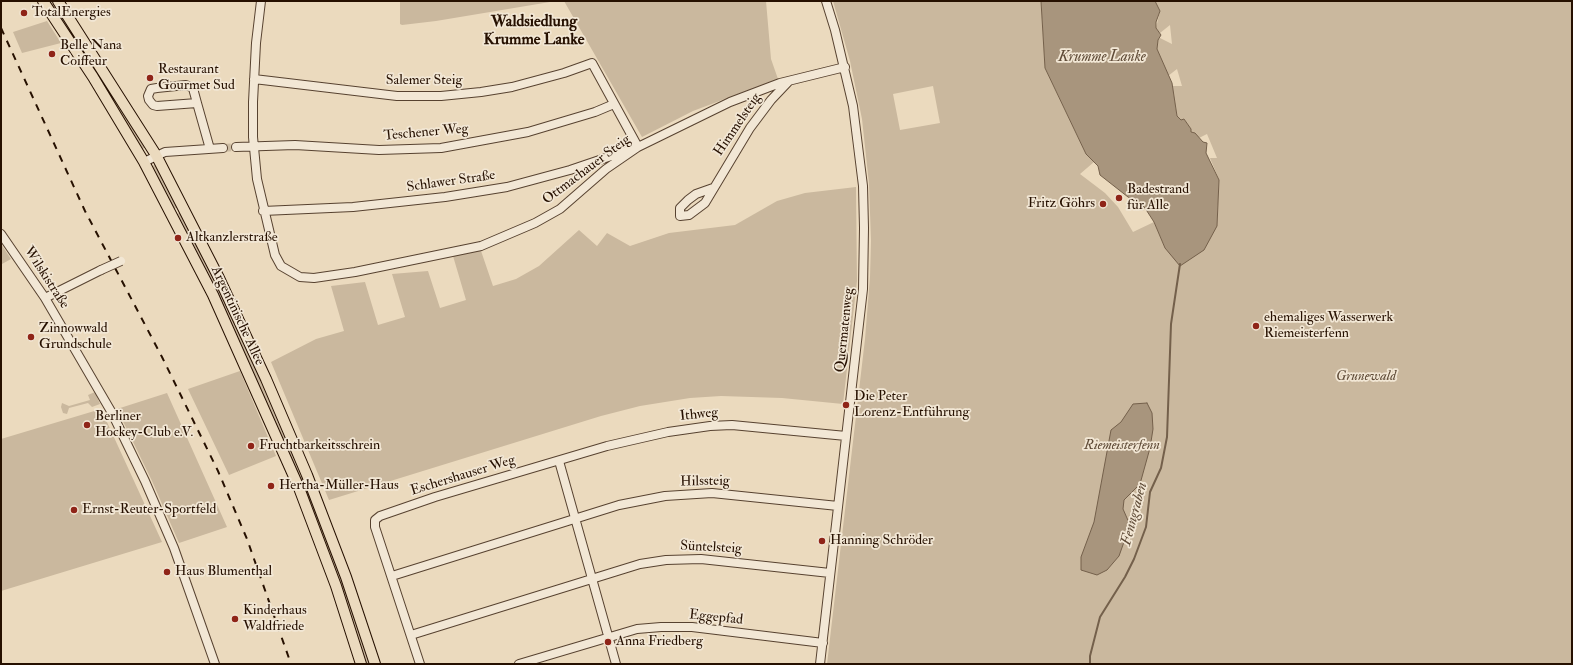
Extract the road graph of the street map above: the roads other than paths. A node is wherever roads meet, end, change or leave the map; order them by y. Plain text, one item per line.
1 (43, 1) edge
2 (58, 1) edge
3 (261, 1) edge
4 (826, 1) edge
5 (845, 67) junction
6 (254, 79) junction
7 (789, 81) junction
8 (197, 103) junction
9 (614, 104) junction
10 (253, 145) junction
11 (236, 147) tunnel mouth
12 (638, 147) junction
13 (223, 148) tunnel mouth
14 (210, 149) junction
15 (156, 155) junction
16 (144, 162) junction
17 (713, 188) dead end
18 (263, 211) junction
19 (1, 234) edge
20 (121, 261) dead end
21 (45, 298) junction
22 (846, 436) junction
23 (559, 461) junction
24 (838, 506) junction
25 (576, 519) junction
26 (830, 573) junction
27 (392, 576) junction
28 (592, 578) junction
29 (411, 635) junction
30 (609, 638) junction
31 (823, 643) junction
32 (215, 664) edge
33 (362, 664) edge
34 (375, 664) edge
35 (420, 664) edge
36 (519, 664) edge
37 (616, 664) edge
38 (820, 664) edge

1 - 16 main road, Argentinische Allee
2 - 15 main road, Argentinische Allee
3 - 6 street
4 - 5 street, Quermatenweg
5 - 7 street, Ottmachauer Steig
5 - 22 street, Quermatenweg
6 - 9 street, Salemer Steig
6 - 10 street
7 - 12 street, Ottmachauer Steig
7 - 17 street, Himmelsteig
8 - 8 street
8 - 14 street
9 - 10 street, Teschener Weg
9 - 12 street
10 - 11 street, Teschener Weg
10 - 18 street
12 - 18 street, Schlawer Straße
12 - 18 street, Ottmachauer Steig
13 - 14 street
14 - 15 street
15 - 16 street
15 - 34 main road, Argentinische Allee
16 - 33 main road, Argentinische Allee
19 - 21 street, Wilskistraße
20 - 21 street, bridge
21 - 32 street, Wilskistraße
22 - 23 street, Ithweg
22 - 24 street, Quermatenweg
23 - 25 street
23 - 27 street, Eschershauser Weg
24 - 25 street, Hilssteig
24 - 26 street, Quermatenweg
25 - 27 street
25 - 28 street
26 - 28 street, Süntelsteig
26 - 31 street, Quermatenweg
27 - 29 street, Eschershauser Weg
28 - 29 street
28 - 30 street
29 - 35 street, Eschershauser Weg
30 - 31 street, Eggepfad
30 - 36 street
30 - 37 street
31 - 38 street, Quermatenweg

